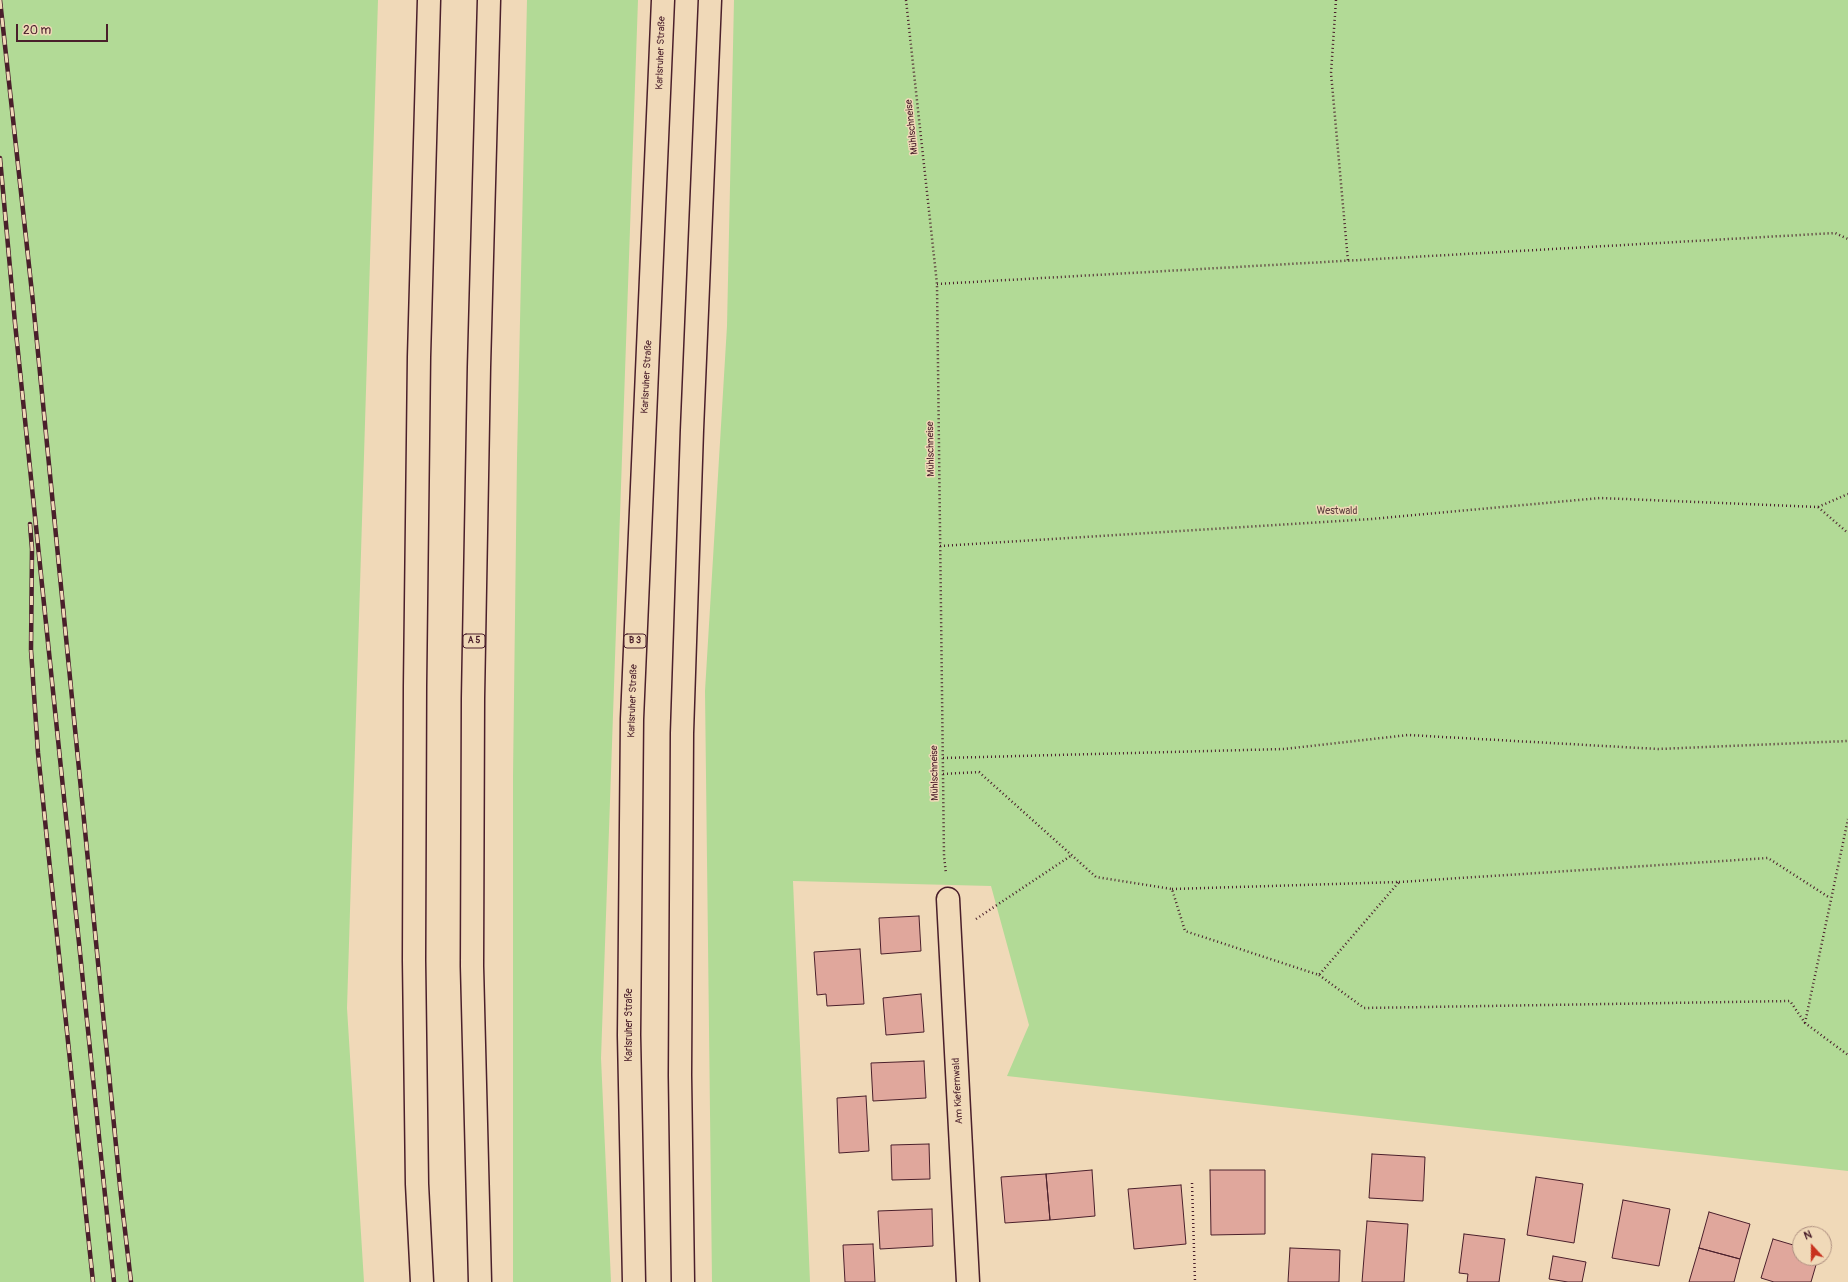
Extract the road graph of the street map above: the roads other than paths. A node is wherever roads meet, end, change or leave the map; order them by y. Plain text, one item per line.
1 (429, 0) edge
2 (489, 0) edge
3 (663, 0) edge
4 (710, 0) edge
5 (948, 899) road end
6 (422, 1282) edge
7 (480, 1282) edge
8 (634, 1282) edge
9 (684, 1282) edge
10 (968, 1282) edge

1 - 6 main road
2 - 7 main road, A 5
3 - 8 main road, Karlsruher Straße / B 3
4 - 9 main road
5 - 10 main road, Am Kiefernwald

